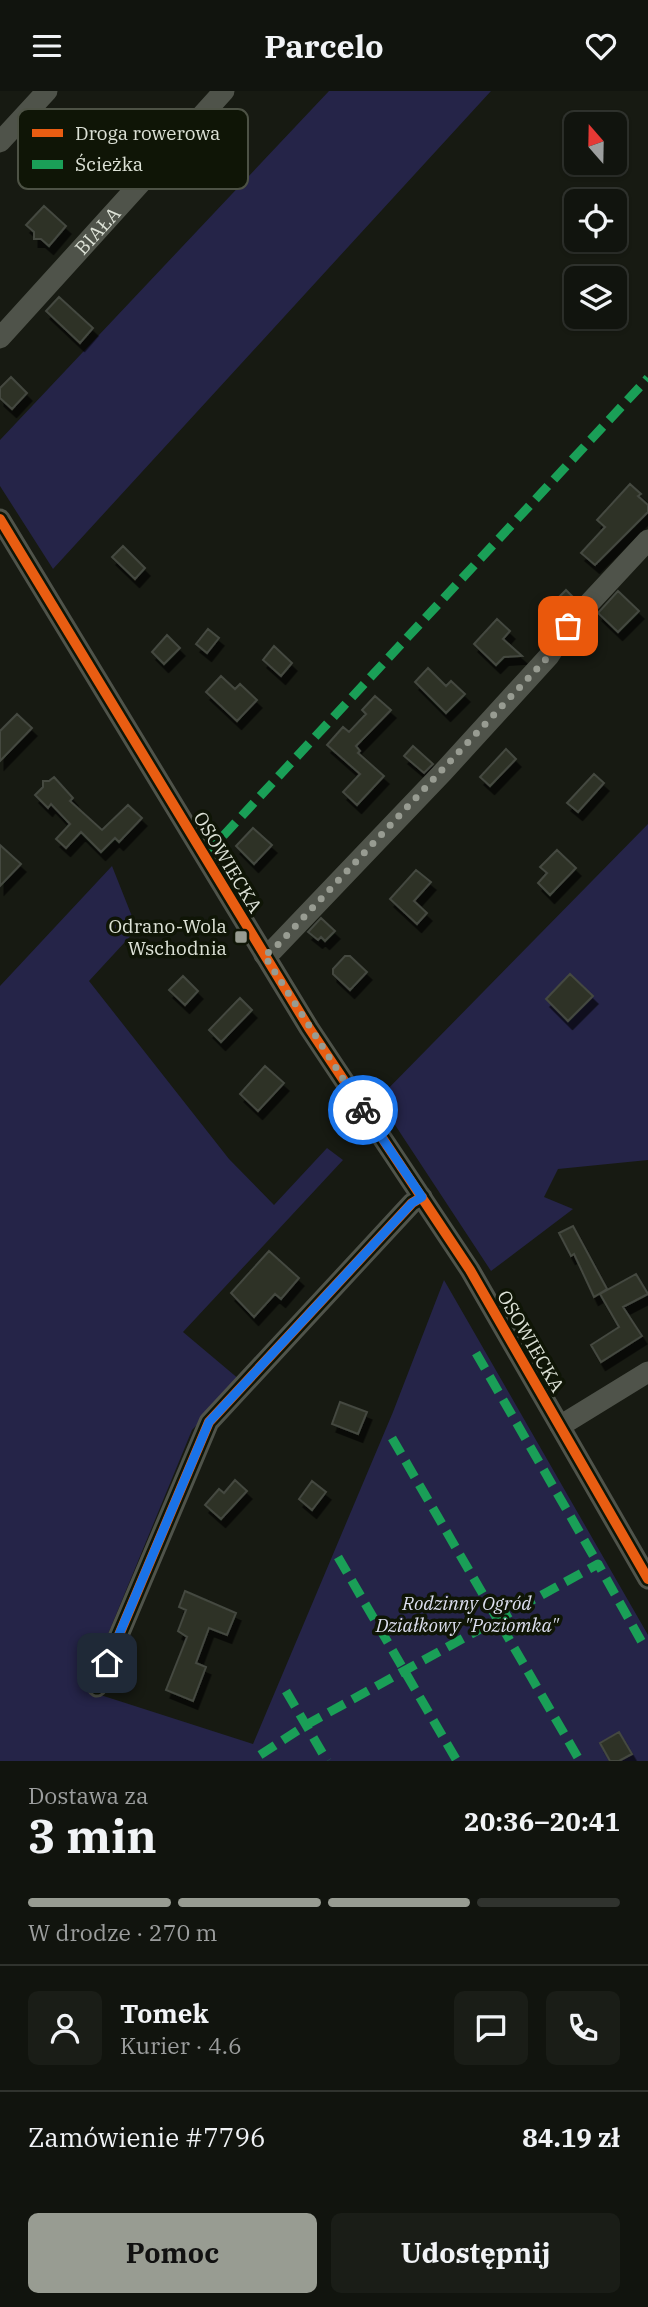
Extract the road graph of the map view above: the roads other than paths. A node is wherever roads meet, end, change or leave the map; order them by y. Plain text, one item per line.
1 (47, 91) edge
2 (224, 91) edge
3 (30, 109) edge
4 (208, 109) edge
5 (18, 122) edge
6 (0, 142) edge
7 (135, 189) edge
8 (0, 338) edge
9 (0, 519) edge
10 (648, 540) edge
11 (264, 955) junction
12 (422, 1197) junction
13 (648, 1371) edge
14 (560, 1426) junction
15 (648, 1579) edge
16 (97, 1687) dead end

1 - 3 street
2 - 4 street, BIAŁA
5 - 6 street
7 - 8 street, BIAŁA
9 - 11 street, OSOWIECKA
10 - 11 street
11 - 12 street, OSOWIECKA
12 - 14 street, OSOWIECKA
12 - 16 street
13 - 14 street
14 - 15 street, OSOWIECKA

